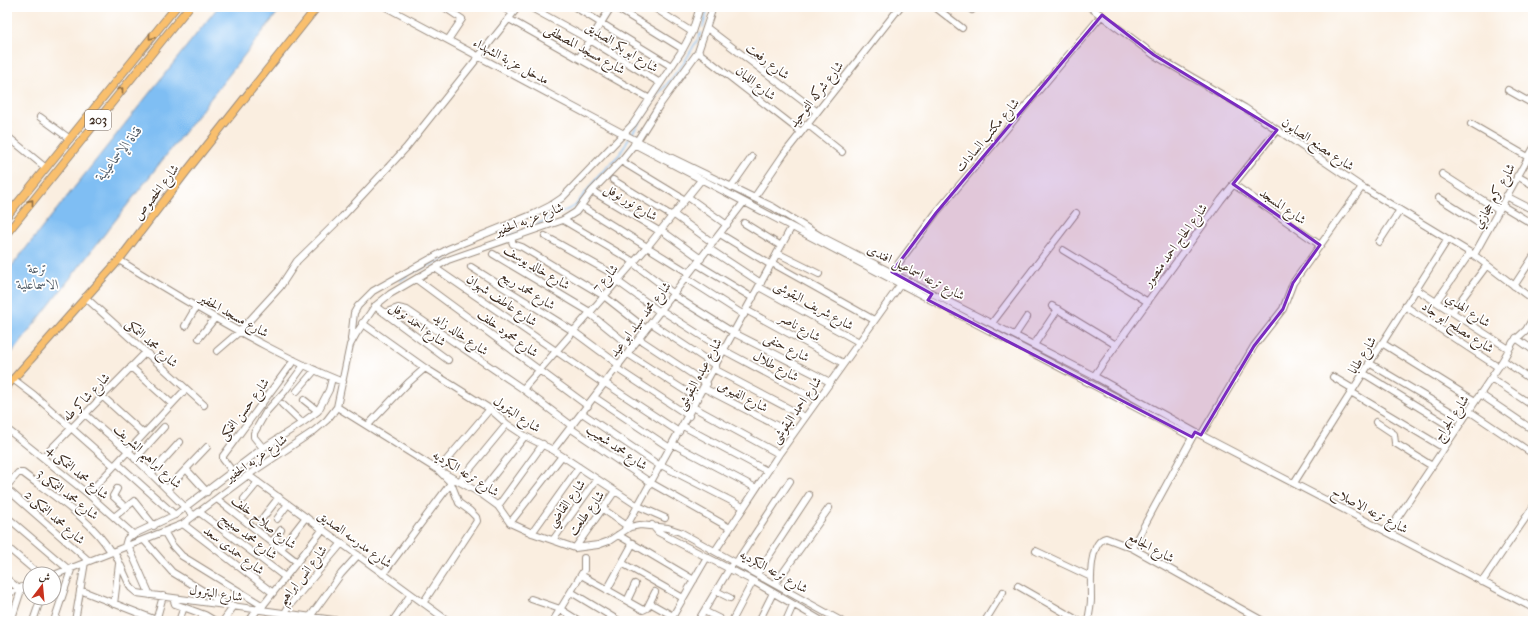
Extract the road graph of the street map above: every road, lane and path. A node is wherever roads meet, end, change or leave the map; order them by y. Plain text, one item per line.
1 (176, 7) edge
2 (189, 7) edge
3 (317, 7) edge
4 (386, 7) edge
5 (444, 7) edge
6 (502, 7) edge
7 (518, 7) edge
8 (530, 7) edge
9 (575, 7) edge
10 (611, 7) edge
11 (615, 7) edge
12 (652, 7) edge
13 (692, 7) edge
14 (713, 7) edge
15 (900, 7) edge
16 (935, 7) edge
17 (1090, 7) edge
18 (699, 9) edge
19 (513, 13) junction
20 (1102, 15) junction
21 (509, 19) junction
22 (601, 23) junction
23 (707, 28) junction
24 (962, 28) dead end
25 (692, 32) junction
26 (448, 40) junction
27 (590, 40) junction
28 (682, 49) junction
29 (698, 52) junction
30 (479, 56) junction
31 (579, 58) junction
32 (671, 66) junction
33 (660, 84) junction
34 (1508, 90) dead end
35 (650, 98) junction
36 (1533, 104) edge
37 (816, 111) junction
38 (40, 117) dead end
39 (807, 124) junction
40 (1471, 124) dead end
41 (1277, 130) junction
42 (801, 132) junction
43 (624, 134) junction
44 (7, 136) edge
45 (70, 139) junction
46 (636, 142) junction
47 (1533, 149) edge
48 (842, 152) dead end
49 (752, 157) dead end
50 (1530, 157) edge
51 (621, 161) junction
52 (46, 168) junction
53 (1442, 174) dead end
54 (1517, 176) junction
55 (613, 180) dead end
56 (701, 180) junction
57 (1233, 184) junction
58 (1533, 185) edge
59 (731, 187) junction
60 (1362, 187) junction
61 (592, 191) junction
62 (1506, 196) junction
63 (686, 198) junction
64 (754, 198) junction
65 (1439, 198) dead end
66 (744, 202) junction
67 (581, 206) junction
68 (1499, 208) junction
69 (1400, 210) junction
70 (1533, 210) edge
71 (1076, 213) dead end
72 (673, 215) junction
73 (7, 216) edge
74 (563, 220) junction
75 (1532, 222) edge
76 (744, 223) dead end
77 (727, 225) junction
78 (791, 228) junction
79 (1488, 229) junction
80 (660, 231) junction
81 (7, 233) edge
82 (720, 234) junction
83 (545, 236) dead end
84 (511, 238) junction
85 (1448, 239) junction
86 (1379, 242) dead end
87 (713, 243) junction
88 (1320, 245) junction
89 (648, 246) junction
90 (781, 246) junction
91 (708, 248) junction
92 (1063, 250) dead end
93 (777, 253) junction
94 (493, 254) dead end
95 (1472, 254) junction
96 (1533, 257) edge
97 (701, 258) junction
98 (119, 260) junction
99 (633, 262) junction
100 (696, 264) junction
101 (771, 264) junction
102 (1487, 265) junction
103 (471, 267) dead end
104 (435, 268) junction
105 (892, 272) junction
106 (820, 274) dead end
107 (688, 276) junction
108 (416, 279) junction
109 (619, 279) junction
110 (760, 285) junction
111 (900, 285) junction
112 (1514, 286) junction
113 (1416, 289) junction
114 (673, 294) junction
115 (932, 294) junction
116 (604, 296) junction
117 (85, 297) junction
118 (1532, 297) edge
119 (753, 298) junction
120 (928, 300) junction
121 (1148, 302) junction
122 (1436, 302) junction
123 (375, 306) junction
124 (1052, 306) dead end
125 (1405, 306) junction
126 (196, 307) junction
127 (1058, 309) junction
128 (661, 311) junction
129 (1452, 312) junction
130 (384, 313) junction
131 (590, 313) junction
132 (745, 313) junction
133 (1027, 317) dead end
134 (215, 318) junction
135 (1533, 318) edge
136 (874, 320) junction
137 (362, 323) junction
138 (651, 323) junction
139 (992, 323) junction
140 (185, 326) dead end
141 (646, 329) junction
142 (574, 331) junction
143 (239, 332) junction
144 (734, 333) junction
145 (1015, 335) junction
146 (199, 338) dead end
147 (1516, 338) junction
148 (639, 339) junction
149 (858, 342) junction
150 (1382, 342) junction
151 (350, 345) junction
152 (1034, 345) junction
153 (1116, 345) junction
154 (632, 348) junction
155 (1509, 349) junction
156 (1533, 350) edge
157 (217, 351) dead end
158 (556, 351) junction
159 (725, 351) junction
160 (146, 352) junction
161 (628, 354) junction
162 (294, 360) junction
163 (448, 360) dead end
164 (1503, 360) junction
165 (843, 363) junction
166 (1369, 363) junction
167 (304, 365) junction
168 (131, 367) junction
169 (618, 367) junction
170 (1498, 367) junction
171 (424, 368) junction
172 (715, 368) junction
173 (315, 370) junction
174 (540, 370) junction
175 (1364, 373) junction
176 (1094, 376) junction
177 (1333, 377) dead end
178 (332, 378) junction
179 (1491, 378) junction
180 (12, 379) junction
181 (1533, 381) edge
182 (343, 382) junction
183 (830, 382) junction
184 (604, 384) junction
185 (7, 386) edge
186 (705, 386) junction
187 (186, 389) junction
188 (523, 389) junction
189 (1352, 390) junction
190 (297, 391) dead end
191 (1480, 394) junction
192 (102, 396) junction
193 (594, 397) junction
194 (698, 399) junction
195 (304, 400) dead end
196 (817, 400) junction
197 (1475, 401) junction
198 (172, 404) junction
199 (282, 404) dead end
200 (204, 405) dead end
201 (588, 406) junction
202 (1533, 406) edge
203 (337, 407) junction
204 (693, 407) junction
205 (490, 409) junction
206 (318, 410) junction
207 (1469, 410) junction
208 (582, 413) junction
209 (85, 414) junction
210 (689, 416) junction
211 (805, 418) junction
212 (1463, 419) junction
213 (1376, 422) dead end
214 (302, 423) junction
215 (507, 424) junction
216 (368, 425) junction
217 (683, 426) junction
218 (164, 427) dead end
219 (571, 427) junction
220 (7, 429) edge
221 (70, 429) junction
222 (1456, 430) junction
223 (1533, 430) edge
224 (679, 432) junction
225 (144, 434) junction
226 (793, 434) junction
227 (1196, 435) junction
228 (525, 436) junction
229 (180, 442) dead end
230 (1407, 442) dead end
231 (543, 444) junction
232 (672, 446) junction
233 (207, 448) dead end
234 (1444, 448) junction
235 (1403, 449) junction
236 (261, 450) junction
237 (553, 450) junction
238 (128, 451) junction
239 (779, 454) junction
240 (1533, 454) edge
241 (562, 456) junction
242 (43, 457) junction
243 (136, 459) junction
244 (266, 463) junction
245 (115, 464) junction
246 (660, 466) junction
247 (1432, 466) junction
248 (579, 467) junction
249 (186, 469) junction
250 (438, 470) junction
251 (767, 471) junction
252 (233, 472) junction
253 (151, 474) junction
254 (248, 475) junction
255 (597, 479) junction
256 (460, 481) junction
257 (790, 481) dead end
258 (258, 482) junction
259 (451, 483) junction
260 (651, 483) junction
261 (1294, 483) junction
262 (7, 486) edge
263 (756, 488) junction
264 (7, 489) edge
265 (117, 489) dead end
266 (167, 489) junction
267 (615, 491) junction
268 (207, 492) junction
269 (480, 492) junction
270 (88, 494) junction
271 (809, 495) dead end
272 (279, 497) junction
273 (216, 499) junction
274 (244, 499) dead end
275 (288, 504) junction
276 (498, 506) junction
277 (638, 506) junction
278 (743, 507) junction
279 (126, 508) junction
280 (186, 508) junction
281 (829, 508) dead end
282 (603, 509) junction
283 (1532, 510) edge
284 (196, 514) junction
285 (175, 515) junction
286 (7, 517) edge
287 (114, 517) junction
288 (306, 517) junction
289 (665, 518) dead end
290 (277, 519) dead end
291 (261, 520) dead end
292 (510, 523) junction
293 (183, 524) junction
294 (652, 525) junction
295 (154, 526) junction
296 (626, 528) junction
297 (730, 528) junction
298 (323, 529) junction
299 (281, 530) dead end
300 (165, 532) junction
301 (1388, 532) junction
302 (532, 533) junction
303 (134, 535) junction
304 (618, 535) junction
305 (144, 540) junction
306 (552, 540) junction
307 (272, 542) junction
308 (342, 543) junction
309 (633, 543) junction
310 (126, 546) junction
311 (7, 547) edge
312 (575, 548) junction
313 (1132, 548) junction
314 (281, 549) junction
315 (113, 551) junction
316 (715, 551) junction
317 (1036, 551) dead end
318 (358, 555) junction
319 (707, 557) junction
320 (584, 558) dead end
321 (87, 561) junction
322 (119, 562) junction
323 (297, 562) junction
324 (735, 562) junction
325 (622, 563) junction
326 (30, 566) edge
327 (70, 568) junction
328 (729, 569) junction
329 (62, 572) edge
330 (383, 574) junction
331 (757, 574) junction
332 (581, 575) junction
333 (285, 577) junction
334 (1091, 577) junction
335 (7, 579) edge
336 (694, 580) junction
337 (753, 581) junction
338 (1482, 582) junction
339 (635, 584) dead end
340 (775, 584) junction
341 (1018, 586) dead end
342 (20, 588) junction
343 (80, 590) junction
344 (607, 590) junction
345 (716, 591) junction
346 (571, 592) junction
347 (655, 592) dead end
348 (1003, 592) dead end
349 (273, 593) junction
350 (773, 593) junction
351 (7, 594) edge
352 (411, 594) junction
353 (150, 595) junction
354 (163, 596) junction
355 (173, 598) junction
356 (531, 598) dead end
357 (683, 598) junction
358 (730, 598) dead end
359 (627, 601) junction
360 (423, 603) junction
361 (650, 603) junction
362 (114, 604) junction
363 (226, 605) junction
364 (793, 605) junction
365 (38, 606) edge
366 (234, 606) junction
367 (184, 607) junction
368 (260, 608) junction
369 (1533, 608) edge
370 (560, 609) junction
371 (704, 611) junction
372 (285, 614) junction
373 (204, 618) edge
374 (308, 619) edge
375 (672, 619) edge
376 (720, 619) dead end
377 (156, 620) edge
378 (818, 620) edge
379 (11, 621) edge
380 (33, 621) edge
381 (54, 621) edge
382 (75, 621) edge
383 (179, 621) edge
384 (215, 621) edge
385 (223, 621) edge
386 (249, 621) edge
387 (280, 621) edge
388 (341, 621) edge
389 (393, 621) edge
390 (448, 621) edge
391 (553, 621) edge
392 (579, 621) edge
393 (619, 621) edge
394 (698, 621) edge
395 (732, 621) edge
396 (759, 621) edge
397 (786, 621) edge
398 (841, 621) edge
399 (985, 621) edge
400 (1079, 621) edge
401 (1088, 621) edge
402 (1263, 621) edge

1 -> 45 main road, 203
81 -> 2 main road, 203
3 - 98 main road, شارع الخصوص
4 - 26 street, مدخل عزبة الشهداء
5 - 26 street
6 - 19 street
7 - 19 street
8 - 27 street, شارع ابو بكر الصديق
9 - 22 street
10 - 22 street
11 - 28 street
12 - 25 street
13 - 18 street
14 - 23 street, شارع عزبه الحفير
15 - 37 street, شارع شركه التوحيد
16 - 24 street
17 - 20 street, شارع مصنع الصابون
18 - 25 street, شارع عزبه الحفير
19 - 21 street
20 - 41 street, شارع مصنع الصابون
20 - 105 street, شارع مكتب السادات
21 - 30 street
21 - 31 street, شارع مسجد المصطفى
22 - 27 street
22 - 32 street
23 - 29 street, شارع عزبه الحفير
23 - 37 street, شارع رفعت
25 - 28 street, شارع عزبه الحفير
26 - 30 street, مدخل عزبة الشهداء
27 - 31 street
27 - 33 street, شارع ابو بكر الصديق
28 - 32 street, شارع عزبه الحفير
29 - 42 street, شارع اللبان
29 - 46 street, شارع عزبه الحفير
30 - 43 street, مدخل عزبة الشهداء
30 - 143 street
31 - 35 street, شارع مسجد المصطفى
32 - 33 street, شارع عزبه الحفير
33 - 35 street, شارع عزبه الحفير
34 - 36 street
35 - 43 street, شارع عزبه الحفير
37 - 39 street, شارع شركه التوحيد
38 - 45 street
39 - 42 street, شارع شركه التوحيد
39 - 48 street
40 - 50 street
41 - 57 street, شارع الحاج احمد منصور
41 - 60 street, شارع مصنع الصابون
42 - 64 street, شارع شركه التوحيد
43 - 46 street, شارع ترعه اسماعيل افندى
43 - 151 street, شارع عزبه الحفير
44 - 52 street
45 - 52 main road, 203
46 - 51 street, شارع عزبه الحفير
46 - 56 street, شارع ترعه اسماعيل افندى
46 - 59 street, شارع ترعه اسماعيل افندى
47 - 50 street, شارع كرم حجازي
49 - 59 street
50 - 54 street, شارع كرم حجازي
51 - 61 street, شارع عزبه الحفير
51 - 63 street
52 - 73 main road, 203
53 - 68 street
54 - 58 street
54 - 62 street, شارع كرم حجازي
55 - 72 street
56 - 63 street, شارع 7
56 - 66 street, شارع ترعه اسماعيل افندى
57 - 88 street, شارع المسجد
57 - 121 street, شارع الحاج احمد منصور
59 - 64 street, شارع ترعه اسماعيل افندى
60 - 69 street, شارع مصنع الصابون
60 - 88 street
61 - 67 street, شارع عزبه الحفير
61 - 80 street, شارع نور نوفل
62 - 68 street, شارع كرم حجازي
62 - 70 street
63 - 72 street, شارع 7
63 - 77 street
64 - 105 street, شارع ترعه اسماعيل افندى
65 - 79 street
66 - 77 street, شارع محمد سيد ابو عيد
66 - 78 street, شارع ترعه اسماعيل افندى
67 - 74 street, شارع عزبه الحفير
67 - 89 street, شارع ناصر
68 - 75 street
68 - 79 street, شارع كرم حجازي
69 - 85 street, شارع مصنع الصابون
69 - 86 street
71 - 139 street
72 - 80 street, شارع 7
72 - 87 street
74 - 84 street, شارع عزبه الحفير
74 - 99 street, شارع حنفى
76 - 90 street
77 - 82 street, شارع محمد سيد ابو عيد
78 - 90 street, شارع عبده البقوشى
78 - 111 street, شارع ترعه اسماعيل افندى
79 - 95 street, شارع كرم حجازي
80 - 89 street, شارع 7
80 - 97 street, شارع نور نوفل
82 - 87 street, شارع محمد سيد ابو عيد
82 - 101 street
83 - 109 street
84 - 104 street, شارع عزبه الحفير
84 - 116 street
85 - 95 street, شارع مصنع الصابون
85 - 113 street, شارع طابا
87 - 91 street, شارع محمد سيد ابو عيد
88 - 227 street
89 - 99 street, شارع 7
89 - 107 street, شارع ناصر
90 - 93 street, شارع عبده البقوشى
91 - 97 street, شارع محمد سيد ابو عيد
91 - 110 street, شارع شريف البقوشى
92 - 121 street
93 - 101 street, شارع عبده البقوشى
93 - 106 street
94 - 131 street, شارع خالد يوسف
95 - 102 street, شارع مصنع الصابون
95 - 122 street, شارع كرم حجازي
96 - 112 street
97 - 100 street, شارع محمد سيد ابو عيد
98 - 117 main road, شارع الخصوص
98 - 126 street, شارع مسجد الحفير
99 - 109 street, شارع 7
99 - 114 street, شارع حنفى
100 - 107 street, شارع محمد سيد ابو عيد
100 - 119 street
101 - 110 street, شارع عبده البقوشى
101 - 136 street
102 - 112 street, شارع مصنع الصابون
102 - 129 street
103 - 142 street, شارع محمد ربيع
104 - 108 street, شارع عزبه الحفير
104 - 158 street, شارع عاطف شهوان
105 - 115 street, شارع ترعه اسماعيل افندى
107 - 114 street, شارع محمد سيد ابو عيد
107 - 132 street, شارع ناصر
108 - 123 street, شارع عزبه الحفير
108 - 174 street, شارع محمود خلف
109 - 116 street, شارع 7
109 - 128 street
110 - 119 street, شارع عبده البقوشى
110 - 149 street, شارع شريف البقوشى
111 - 120 street, شارع ترعه اسماعيل افندى
111 - 136 street, شارع احمد البقوشى
112 - 118 street, شارع مصنع الصابون
113 - 122 street, شارع الهدي
113 - 125 street, شارع طابا
114 - 128 street, شارع محمد سيد ابو عيد
114 - 144 street, شارع حنفى
115 - 120 street
115 - 139 street, شارع ترعه اسماعيل افندى
116 - 131 street, شارع 7
116 - 141 street
117 - 160 street, شارع محمد النمكى
117 - 180 main road, شارع الخصوص
119 - 132 street, شارع عبده البقوشى
120 - 227 street, شارع ترعه اسماعيل افندى
121 - 153 street, شارع الحاج احمد منصور
122 - 129 street, شارع الهدي
123 - 130 street, شارع احمد نوفل
123 - 137 street, شارع عزبه الحفير
124 - 127 street
125 - 150 street, شارع طابا
125 - 170 street, شارع مصلح ابو جاد
126 - 134 street, شارع مسجد الحفير
126 - 140 street
127 - 152 street
127 - 153 street
128 - 138 street, شارع محمد سيد ابو عيد
128 - 159 street, شارع طلال
129 - 155 street, شارع الهدي
130 - 163 street, شارع احمد نوفل
130 - 188 street, شارع خالد زايد
131 - 142 street, شارع 7
131 - 154 street, شارع خالد يوسف
132 - 144 street, شارع عبده البقوشى
132 - 165 street, شارع ناصر
133 - 145 street
134 - 143 street, شارع مسجد الحفير
134 - 146 street
135 - 147 street, شارع الجراج
136 - 149 street, شارع احمد البقوشى
137 - 151 street, شارع عزبه الحفير
137 - 171 street, شارع البترول
138 - 141 street, شارع محمد سيد ابو عيد
138 - 172 street
139 - 145 street, شارع ترعه اسماعيل افندى
141 - 148 street, شارع محمد سيد ابو عيد
142 - 158 street, شارع 7
142 - 169 street, شارع محمد ربيع
143 - 157 street
143 - 162 street, شارع مسجد الحفير
144 - 159 street, شارع عبده البقوشى
144 - 183 street, شارع حنفى
145 - 152 street, شارع ترعه اسماعيل افندى
147 - 155 street, شارع الجراج
147 - 156 street
148 - 154 street, شارع محمد سيد ابو عيد
148 - 186 street, شارع الفيومى
149 - 165 street, شارع احمد البقوشى
150 - 166 street, شارع طابا
150 - 197 street
151 - 182 street, شارع عزبه الحفير
152 - 176 street, شارع ترعه اسماعيل افندى
153 - 176 street, شارع الحاج احمد منصور
154 - 161 street, شارع محمد سيد ابو عيد
155 - 164 street, شارع الجراج
158 - 174 street, شارع 7
158 - 184 street, شارع عاطف شهوان
159 - 172 street, شارع عبده البقوشى
159 - 196 street, شارع طلال
160 - 168 street, شارع شاكر طه
160 - 187 street, شارع محمد النمكى
161 - 169 street, شارع محمد سيد ابو عيد
161 - 194 street
162 - 167 street, شارع مسجد الحفير
162 - 252 street, شارع حسن النمكى
164 - 170 street, شارع الجراج
164 - 181 street
165 - 183 street, شارع احمد البقوشى
166 - 175 street, شارع طابا
166 - 212 street
167 - 173 street, شارع مسجد الحفير
167 - 236 street
168 - 192 street, شارع شاكر طه
168 - 198 street
169 - 184 street, شارع محمد سيد ابو عيد
169 - 210 street, شارع محمد ربيع
170 - 179 street, شارع الجراج
171 - 205 street, شارع البترول
171 - 216 street
172 - 186 street, شارع عبده البقوشى
172 - 211 street
173 - 178 street, شارع مسجد الحفير
173 - 190 street
174 - 188 street, شارع 7
174 - 201 street, شارع محمود خلف
175 - 189 street, شارع طابا
175 - 222 street
176 - 227 street, شارع ترعه اسماعيل افندى
177 - 189 street
178 - 182 street, شارع مسجد الحفير
178 - 206 street, شارع عزبه الحفير
179 - 191 street, شارع الجراج
179 - 202 street
180 - 185 main road, شارع الخصوص
180 - 221 street
182 - 203 street, شارع عزبه الحفير
183 - 196 street, شارع احمد البقوشى
184 - 193 street, شارع محمد سيد ابو عيد
184 - 224 street, شارع عاطف شهوان
186 - 194 street, شارع عبده البقوشى
186 - 226 street, شارع الفيومى
187 - 198 street
187 - 200 street, شارع محمد النمكى
188 - 219 street, شارع خالد زايد
189 - 234 street
189 - 261 street, شارع طابا
191 - 197 street, شارع الجراج
191 - 223 street
192 - 209 street, شارع شاكر طه
192 - 225 street
193 - 201 street, شارع محمد سيد ابو عيد
193 - 232 street
194 - 204 street, شارع عبده البقوشى
195 - 206 street
196 - 211 street, شارع احمد البقوشى
197 - 207 street, شارع الجراج
198 - 225 street
199 - 214 street
201 - 208 street, شارع محمد سيد ابو عيد
203 - 216 street, شارع ترعه الكرديه
203 - 244 street, شارع عزبه الحفير
204 - 210 street, شارع عبده البقوشى
204 - 239 street
205 - 215 street, شارع البترول
205 - 250 street
206 - 214 street, شارع عزبه الحفير
207 - 212 street, شارع الجراج
207 - 240 street
208 - 219 street, شارع محمد سيد ابو عيد
208 - 246 street
209 - 221 street, شارع شاكر طه
209 - 238 street, شارع ابراهيم الشريف
210 - 217 street, شارع عبده البقوشى
211 - 226 street, شارع احمد البقوشى
212 - 222 street, شارع الجراج
213 - 235 street
214 - 236 street, شارع عزبه الحفير
215 - 228 street, شارع البترول
215 - 256 street
216 - 250 street, شارع ترعه الكرديه
217 - 224 street, شارع عبده البقوشى
217 - 251 street
218 - 243 street
219 - 237 street, شارع محمد سيد ابو عيد
219 - 260 street, شارع محمد شعيب
220 - 242 street, شارع محمد النمكى 4
221 - 242 street, شارع شاكر طه
221 - 245 street
222 - 234 street, شارع الجراج
224 - 232 street, شارع عبده البقوشى
225 - 238 street
226 - 239 street, شارع احمد البقوشى
227 - 261 street, شارع ترعه الاصلاح
227 - 313 street
228 - 231 street, شارع البترول
228 - 269 street
229 - 253 street
230 - 235 street
231 - 237 street, شارع البترول
231 - 276 street
232 - 246 street, شارع عبده البقوشى
232 - 263 street
233 - 249 street
234 - 247 street, شارع الجراج
235 - 247 street
236 - 244 street
236 - 252 street, شارع عزبه الحفير
237 - 241 street, شارع البترول
238 - 243 street, شارع ابراهيم الشريف
238 - 245 street
239 - 251 street, شارع احمد البقوشى
241 - 248 street, شارع البترول
241 - 292 street
242 - 270 street, شارع محمد النمكى 4
243 - 253 street, شارع ابراهيم الشريف
244 - 254 street, شارع عزبه الحفير
245 - 270 street
245 - 285 street
246 - 260 street, شارع عبده البقوشى
246 - 278 street
247 - 301 street, شارع الجراج
248 - 255 street, شارع البترول
248 - 302 street
249 - 266 street
249 - 268 street
250 - 256 street, شارع ترعه الكرديه
250 - 259 street
251 - 263 street, شارع احمد البقوشى
252 - 268 street, شارع عزبه الحفير
253 - 266 street, شارع ابراهيم الشريف
254 - 258 street, شارع مدرسه الصديق
254 - 273 street, شارع عزبه الحفير
255 - 267 street, شارع البترول
255 - 306 street, شارع القاضي
256 - 269 street, شارع ترعه الكرديه
257 - 324 street
258 - 272 street, شارع مدرسه الصديق
258 - 274 street
259 - 330 street
259 - 360 street
260 - 277 street, شارع عبده البقوشى
260 - 297 street, شارع محمد شعيب
261 - 301 street, شارع ترعه الاصلاح
262 - 315 street, شارع محمد النمكى 3
263 - 278 street, شارع احمد البقوشى
264 - 321 street, شارع محمد النمكى 2
265 - 279 street
266 - 280 street, شارع ابراهيم الشريف
267 - 277 street, شارع البترول
267 - 282 street, شارع طلعت
268 - 280 street, شارع عزبه الحفير
269 - 276 street, شارع ترعه الكرديه
270 - 287 street, شارع محمد النمكى 4
271 - 331 street
272 - 275 street, شارع مدرسه الصديق
272 - 291 street
273 - 284 street, شارع عزبه الحفير
273 - 307 street, شارع صلاح خلف
275 - 288 street, شارع مدرسه الصديق
275 - 290 street
276 - 292 street, شارع ترعه الكرديه
277 - 289 street, شارع البترول
277 - 296 street, شارع عبده البقوشى
278 - 297 street, شارع احمد البقوشى
279 - 287 street
279 - 295 street
280 - 284 street, شارع ابراهيم الشريف
280 - 285 street, شارع عزبه الحفير
281 - 340 street
282 - 296 street
282 - 312 street, شارع طلعت
283 - 338 street
284 - 293 street, شارع عزبه الحفير
284 - 333 street, شارع محمد صبيح
285 - 295 street, شارع عزبه الحفير
286 - 327 street
287 - 303 street, شارع محمد النمكى 4
288 - 298 street, شارع مدرسه الصديق
288 - 314 street
292 - 302 street, شارع ترعه الكرديه
293 - 300 street, شارع عزبه الحفير
293 - 349 street, شارع حمدى سعد
294 - 296 street, شارع ترعه الكرديه
294 - 316 street, شارع ترعه الكرديه
294 - 319 street, شارع ترعه الكرديه
295 - 303 street, شارع عزبه الحفير
296 - 304 street, شارع ترعه الكرديه
297 - 316 street, شارع احمد البقوشى
298 - 308 street, شارع مدرسه الصديق
298 - 323 street
299 - 307 street
300 - 305 street, شارع عزبه الحفير
300 - 368 street
301 - 338 street, شارع ترعه الاصلاح
302 - 306 street, شارع ترعه الكرديه
303 - 310 street, شارع عزبه الحفير
304 - 309 street
304 - 312 street, شارع ترعه الكرديه
305 - 310 street, شارع عزبه الحفير
305 - 363 street
306 - 312 street, شارع ترعه الكرديه
307 - 314 street, شارع صلاح خلف
308 - 318 street, شارع مدرسه الصديق
308 - 372 street, شارع انس ابراهيم
309 - 325 street
309 - 336 street
310 - 315 street, شارع عزبه الحفير
310 - 353 street
311 - 326 street
313 - 334 street, شارع الجامع
313 - 402 street, شارع الجامع
314 - 323 street, شارع صلاح خلف
315 - 321 street, شارع عزبه الحفير
315 - 322 street, شارع البترول
316 - 324 street, شارع ترعه الكرديه
317 - 334 street
318 - 330 street, شارع مدرسه الصديق
318 - 374 street
319 - 328 street, شارع ترعه الكرديه
319 - 336 street
320 - 332 street
321 - 327 street, شارع عزبه الحفير
321 - 343 street
322 - 353 street, شارع البترول
322 - 362 street
323 - 333 street
324 - 328 street
324 - 331 street, شارع ترعه الكرديه
325 - 344 street
325 - 357 street
327 - 329 street, شارع عزبه الحفير
327 - 381 street
328 - 337 street, شارع ترعه الكرديه
328 - 345 street
330 - 352 street, شارع مدرسه الصديق
331 - 340 street, شارع ترعه الكرديه
332 - 344 street
332 - 346 street
333 - 349 street
334 - 401 street, شارع الجامع
335 - 342 street
336 - 357 street
337 - 350 street, شارع ترعه الكرديه
337 - 395 street
338 - 369 street, شارع ترعه الاصلاح
339 - 359 street
340 - 398 street, شارع ترعه الكرديه
341 - 400 street
342 - 351 street
342 - 379 street
343 - 362 street
343 - 382 street
344 - 359 street
345 - 358 street
345 - 371 street
346 - 370 street
346 - 393 street
347 - 361 street
348 - 399 street
349 - 368 street
350 - 364 street, شارع ترعه الكرديه
350 - 396 street
352 - 360 street, شارع مدرسه الصديق
352 - 389 street
353 - 354 street, شارع البترول
354 - 355 street, شارع البترول
354 - 377 street
355 - 363 street, شارع البترول
355 - 367 street
356 - 370 street
357 - 375 street
359 - 361 street
360 - 390 street, شارع مدرسه الصديق
361 - 375 street
362 - 377 street
363 - 366 street, شارع البترول
364 - 378 street, شارع ترعه الكرديه
364 - 397 street
365 - 380 street
366 - 368 street, شارع البترول
366 - 385 street
367 - 373 street
367 - 383 street
368 - 372 street, شارع البترول
368 - 386 street
370 - 391 street
370 - 392 street
371 - 376 street
371 - 394 street
372 - 374 street, شارع البترول
372 - 387 street, شارع انس ابراهيم
373 - 384 street
374 - 388 street, شارع البترول

